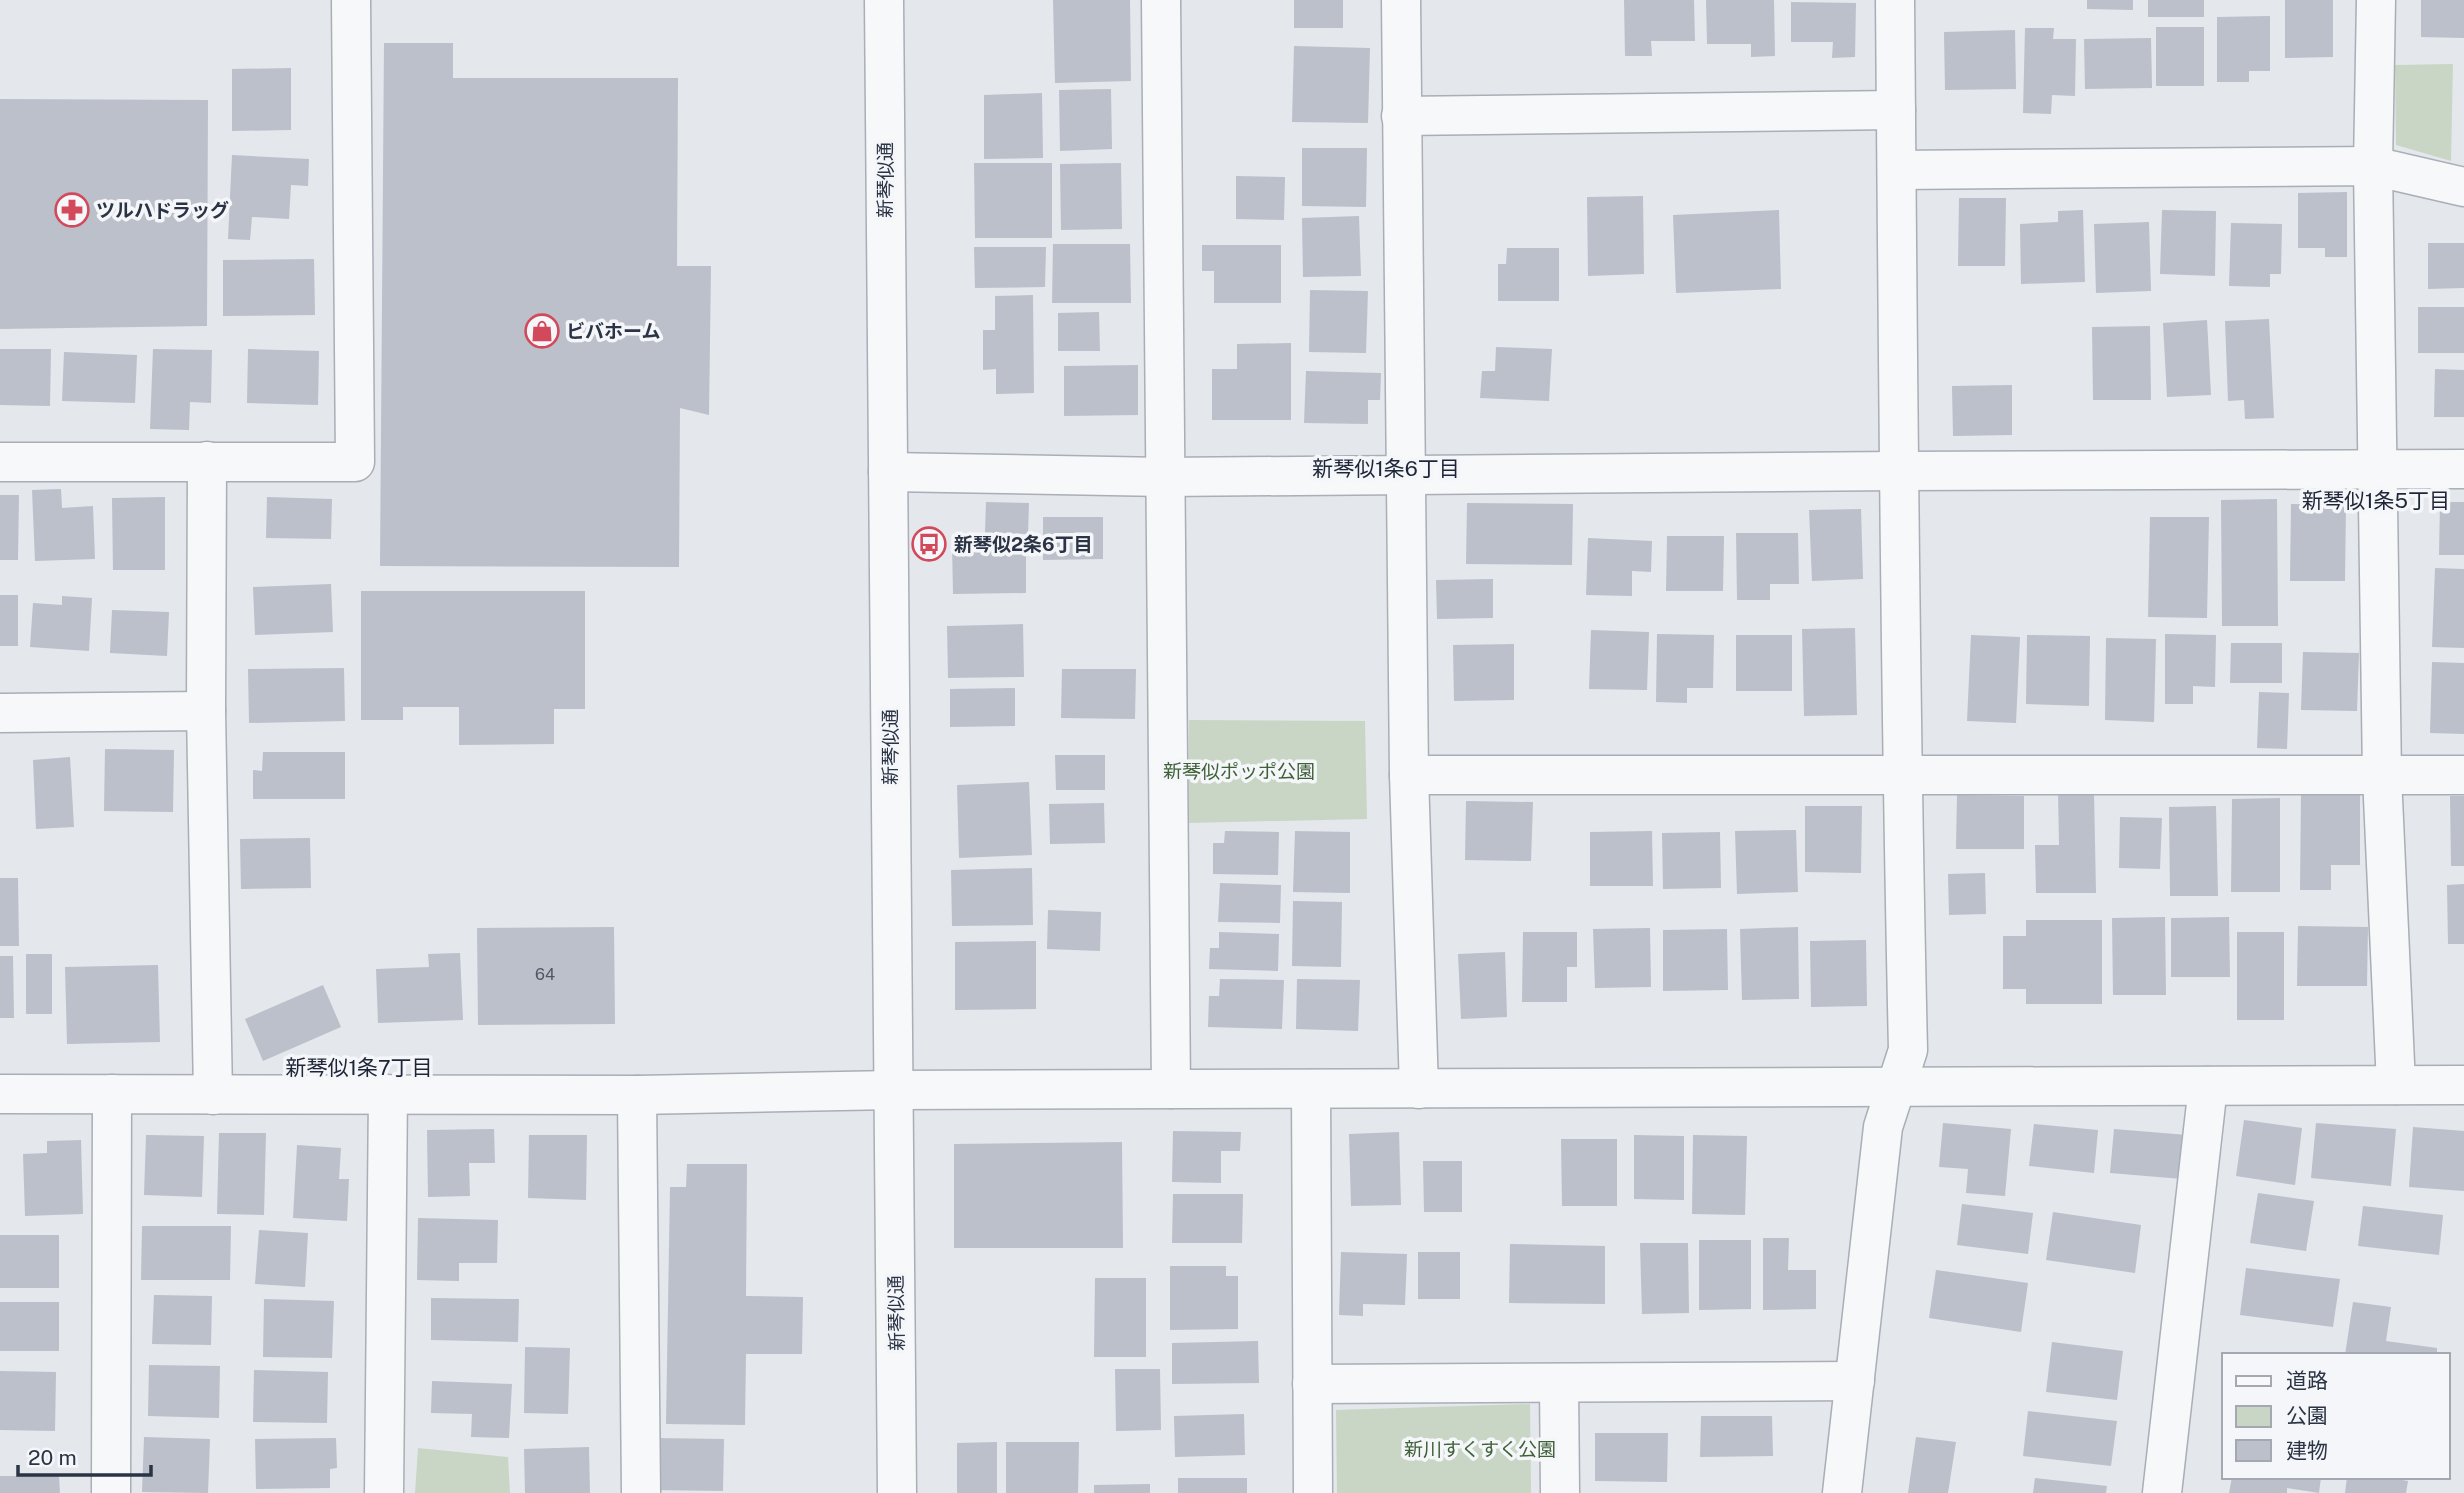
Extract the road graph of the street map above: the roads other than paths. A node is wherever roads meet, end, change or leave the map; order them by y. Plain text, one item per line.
1 (351, 0) edge
2 (884, 0) edge
3 (1161, 0) edge
4 (1401, 0) edge
5 (1895, 0) edge
6 (2376, 0) edge
7 (1896, 110) junction
8 (1401, 116) junction
9 (2373, 166) junction
10 (1898, 170) junction
11 (2464, 187) edge
12 (208, 461) junction
13 (0, 462) edge
14 (2464, 469) edge
15 (2377, 470) junction
16 (1897, 471) junction
17 (888, 472) junction
18 (1404, 476) junction
19 (1164, 477) junction
20 (206, 711) junction
21 (0, 713) edge
22 (1409, 775) junction
23 (2464, 775) edge
24 (1902, 776) junction
25 (2382, 776) junction
26 (2396, 1085) junction
27 (2464, 1085) edge
28 (2208, 1086) junction
29 (1895, 1087) junction
30 (1171, 1089) junction
31 (1311, 1089) junction
32 (1419, 1089) junction
33 (893, 1090) junction
34 (0, 1094) edge
35 (112, 1094) junction
36 (388, 1094) junction
37 (213, 1095) junction
38 (637, 1095) junction
39 (1855, 1381) junction
40 (1559, 1383) junction
41 (1312, 1384) junction
42 (111, 1493) edge
43 (384, 1493) edge
44 (641, 1493) edge
45 (897, 1493) edge
46 (1313, 1493) edge
47 (1560, 1493) edge
48 (1842, 1493) edge
49 (2162, 1493) edge

1 - 12 street
2 - 17 street, 新琴似通
3 - 19 street
4 - 8 street
5 - 7 street
6 - 9 street
7 - 8 street
7 - 10 street
8 - 18 street
9 - 10 street
9 - 11 street
9 - 15 street
10 - 16 street
12 - 13 street
12 - 20 street
14 - 15 street
15 - 16 street
15 - 25 street
16 - 18 street
16 - 24 street
17 - 19 street
17 - 33 street, 新琴似通
18 - 19 street
18 - 22 street
19 - 30 street
20 - 21 street
20 - 37 street
22 - 24 street
22 - 32 street
23 - 25 street
24 - 25 street
24 - 29 street
25 - 26 street
26 - 27 street
26 - 28 street
28 - 29 street
28 - 49 street
29 - 32 street
29 - 39 street
30 - 31 street
30 - 33 street
31 - 32 street
31 - 41 street
33 - 38 street
33 - 45 street, 新琴似通
34 - 35 street
35 - 37 street
35 - 42 street
36 - 37 street
36 - 38 street
36 - 43 street
38 - 44 street
39 - 40 street
39 - 48 street
40 - 41 street
40 - 47 street
41 - 46 street

